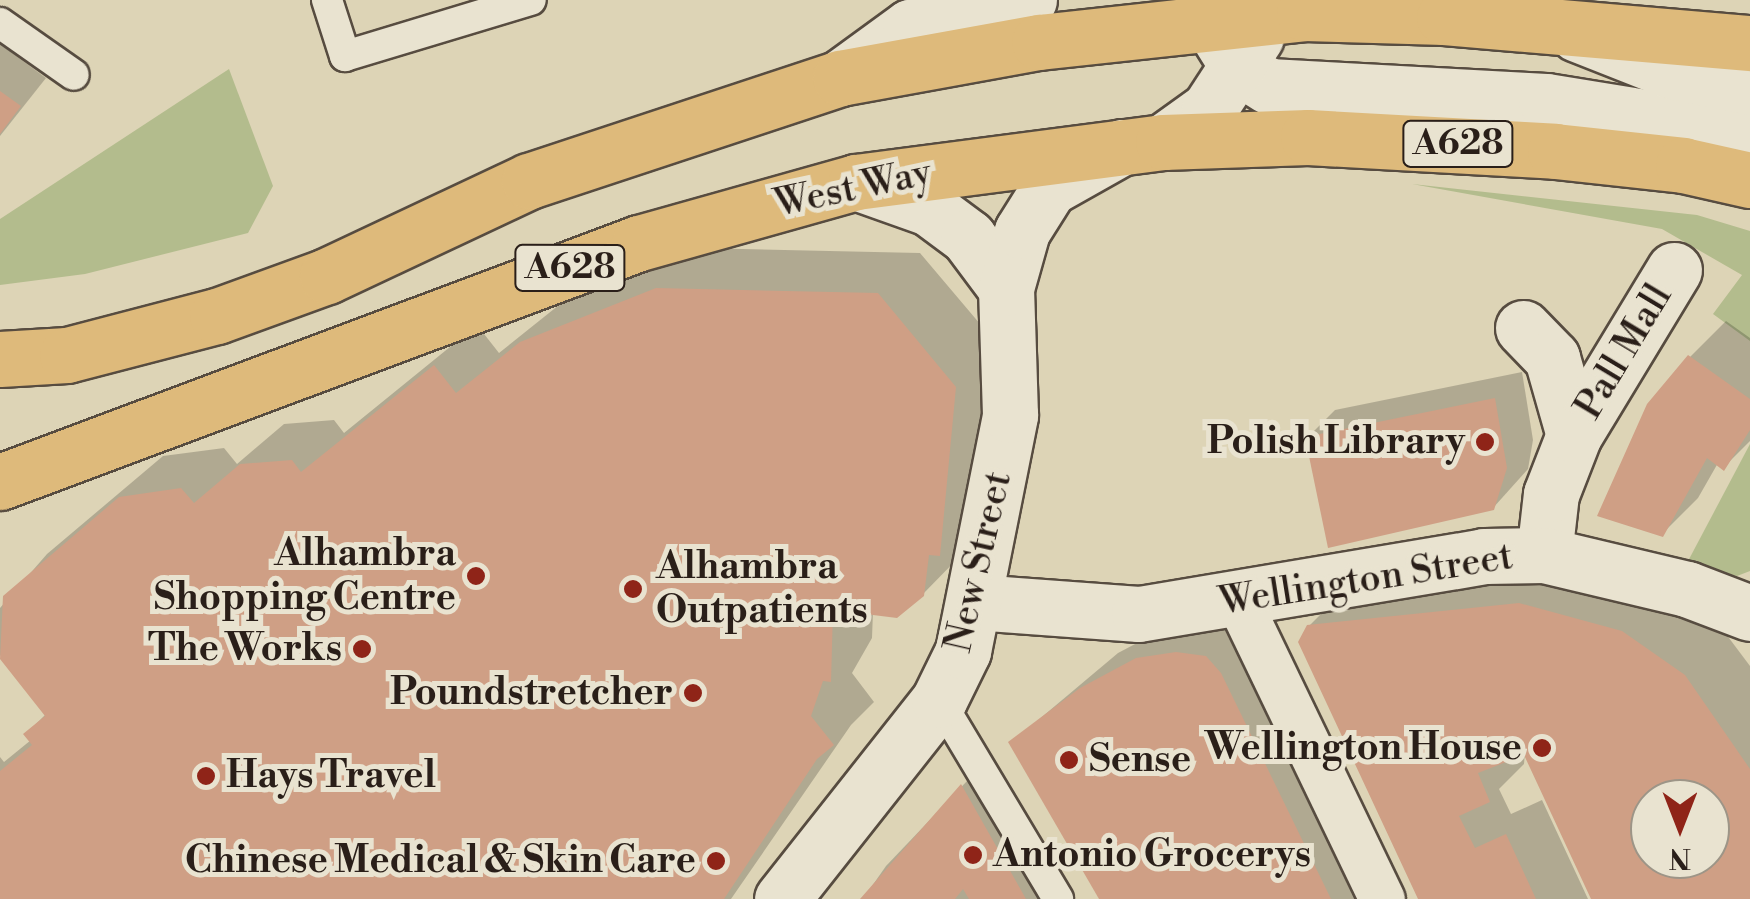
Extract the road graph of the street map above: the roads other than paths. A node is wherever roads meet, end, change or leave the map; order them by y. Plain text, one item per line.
1 (327, 0) edge
2 (531, 0) edge
3 (1029, 0) edge
4 (1273, 7) edge
5 (1437, 8) edge
6 (1209, 9) edge
7 (0, 23) edge
8 (1555, 26) junction
9 (1750, 42) edge
10 (1238, 68) junction
11 (74, 76) dead end
12 (840, 78) junction
13 (1750, 88) edge
14 (1750, 134) edge
15 (1142, 144) junction
16 (1750, 180) edge
17 (856, 182) junction
18 (1674, 270) dead end
19 (1006, 288) junction
20 (1523, 328) dead end
21 (0, 359) edge
22 (1574, 434) junction
23 (0, 482) edge
24 (1544, 555) junction
25 (1238, 600) junction
26 (975, 602) junction
27 (1750, 613) edge
28 (938, 700) junction
29 (782, 899) edge
30 (1058, 899) edge
31 (1382, 899) edge

1 - 2 lane
3 - 12 street
4 - 5 highway, A628
4 - 6 highway, A628
4 - 10 street, New Street
5 - 8 highway, A628
6 - 10 street
6 - 12 highway, A628
7 - 11 lane
8 - 9 highway, A628
8 - 13 street
10 - 14 street
10 - 15 street, New Street
12 - 21 highway, A628
15 - 16 highway, West Way / A628
15 - 17 highway, West Way / A628
15 - 19 street, New Street
17 - 19 street
17 - 23 highway, West Way / A628
18 - 22 street, Pall Mall
19 - 26 street, New Street
20 - 22 street, Pall Mall
22 - 24 street, Pall Mall
24 - 25 street, Wellington Street
24 - 27 street, Wellington Street
25 - 26 street, Wellington Street
25 - 31 street
26 - 28 street, New Street
28 - 29 street, New Street
28 - 30 lane

